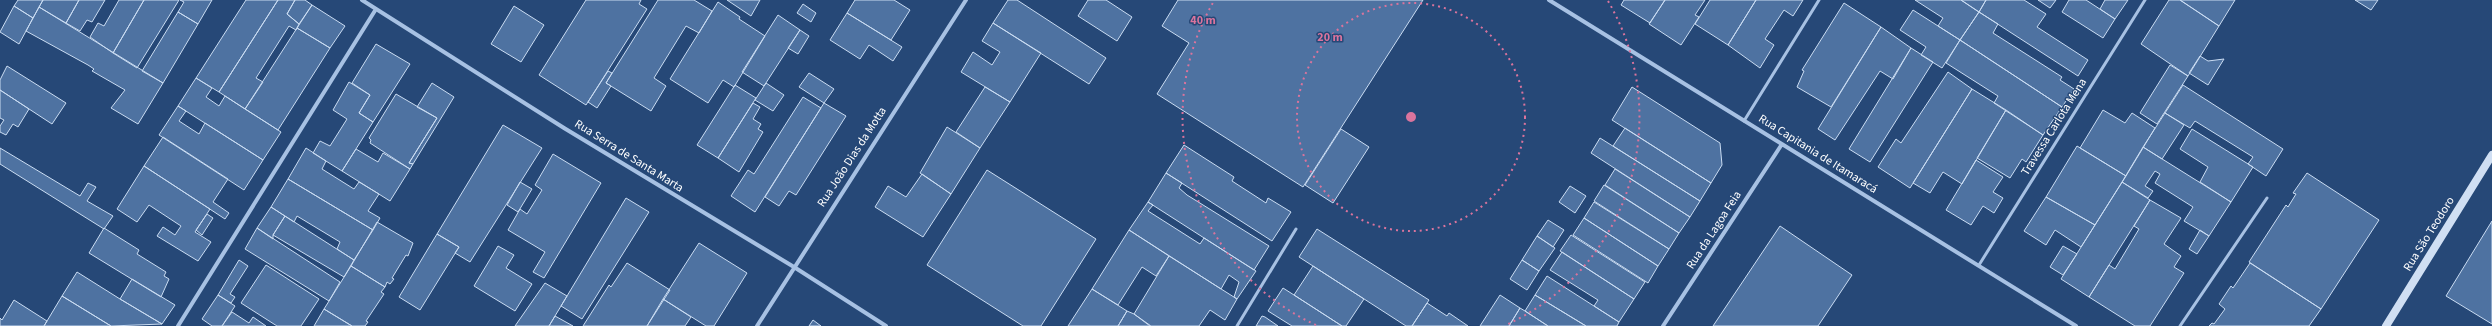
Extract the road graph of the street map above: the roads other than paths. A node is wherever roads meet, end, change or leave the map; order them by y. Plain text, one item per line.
1 (362, 0) edge
2 (966, 0) edge
3 (1549, 0) edge
4 (1819, 0) edge
5 (2145, 0) edge
6 (376, 9) junction
7 (1744, 121) junction
8 (1782, 144) junction
9 (2492, 155) edge
10 (2267, 198) dead end
11 (1296, 229) dead end
12 (1979, 265) junction
13 (794, 267) junction
14 (178, 326) edge
15 (757, 326) edge
16 (886, 326) edge
17 (1237, 326) edge
18 (1663, 326) edge
19 (2076, 326) edge
20 (2180, 326) edge
21 (2386, 326) edge

1 - 6 street, Rua Serra de Santa Marta
2 - 13 street, Rua João Dias da Motta
3 - 7 street, Rua Capitania de Itamaracá
4 - 7 lane
5 - 12 lane, Travessa Carlota Mena
6 - 13 street, Rua Serra de Santa Marta
6 - 14 street
7 - 8 street, Rua Capitania de Itamaracá
8 - 12 street, Rua Capitania de Itamaracá
8 - 18 street, Rua da Lagoa Feia
9 - 21 main road, Rua São Teodoro
10 - 20 lane
11 - 17 lane
12 - 19 street, Rua Capitania de Itamaracá
13 - 15 street, Rua João Dias da Motta
13 - 16 street, Rua Serra de Santa Marta

